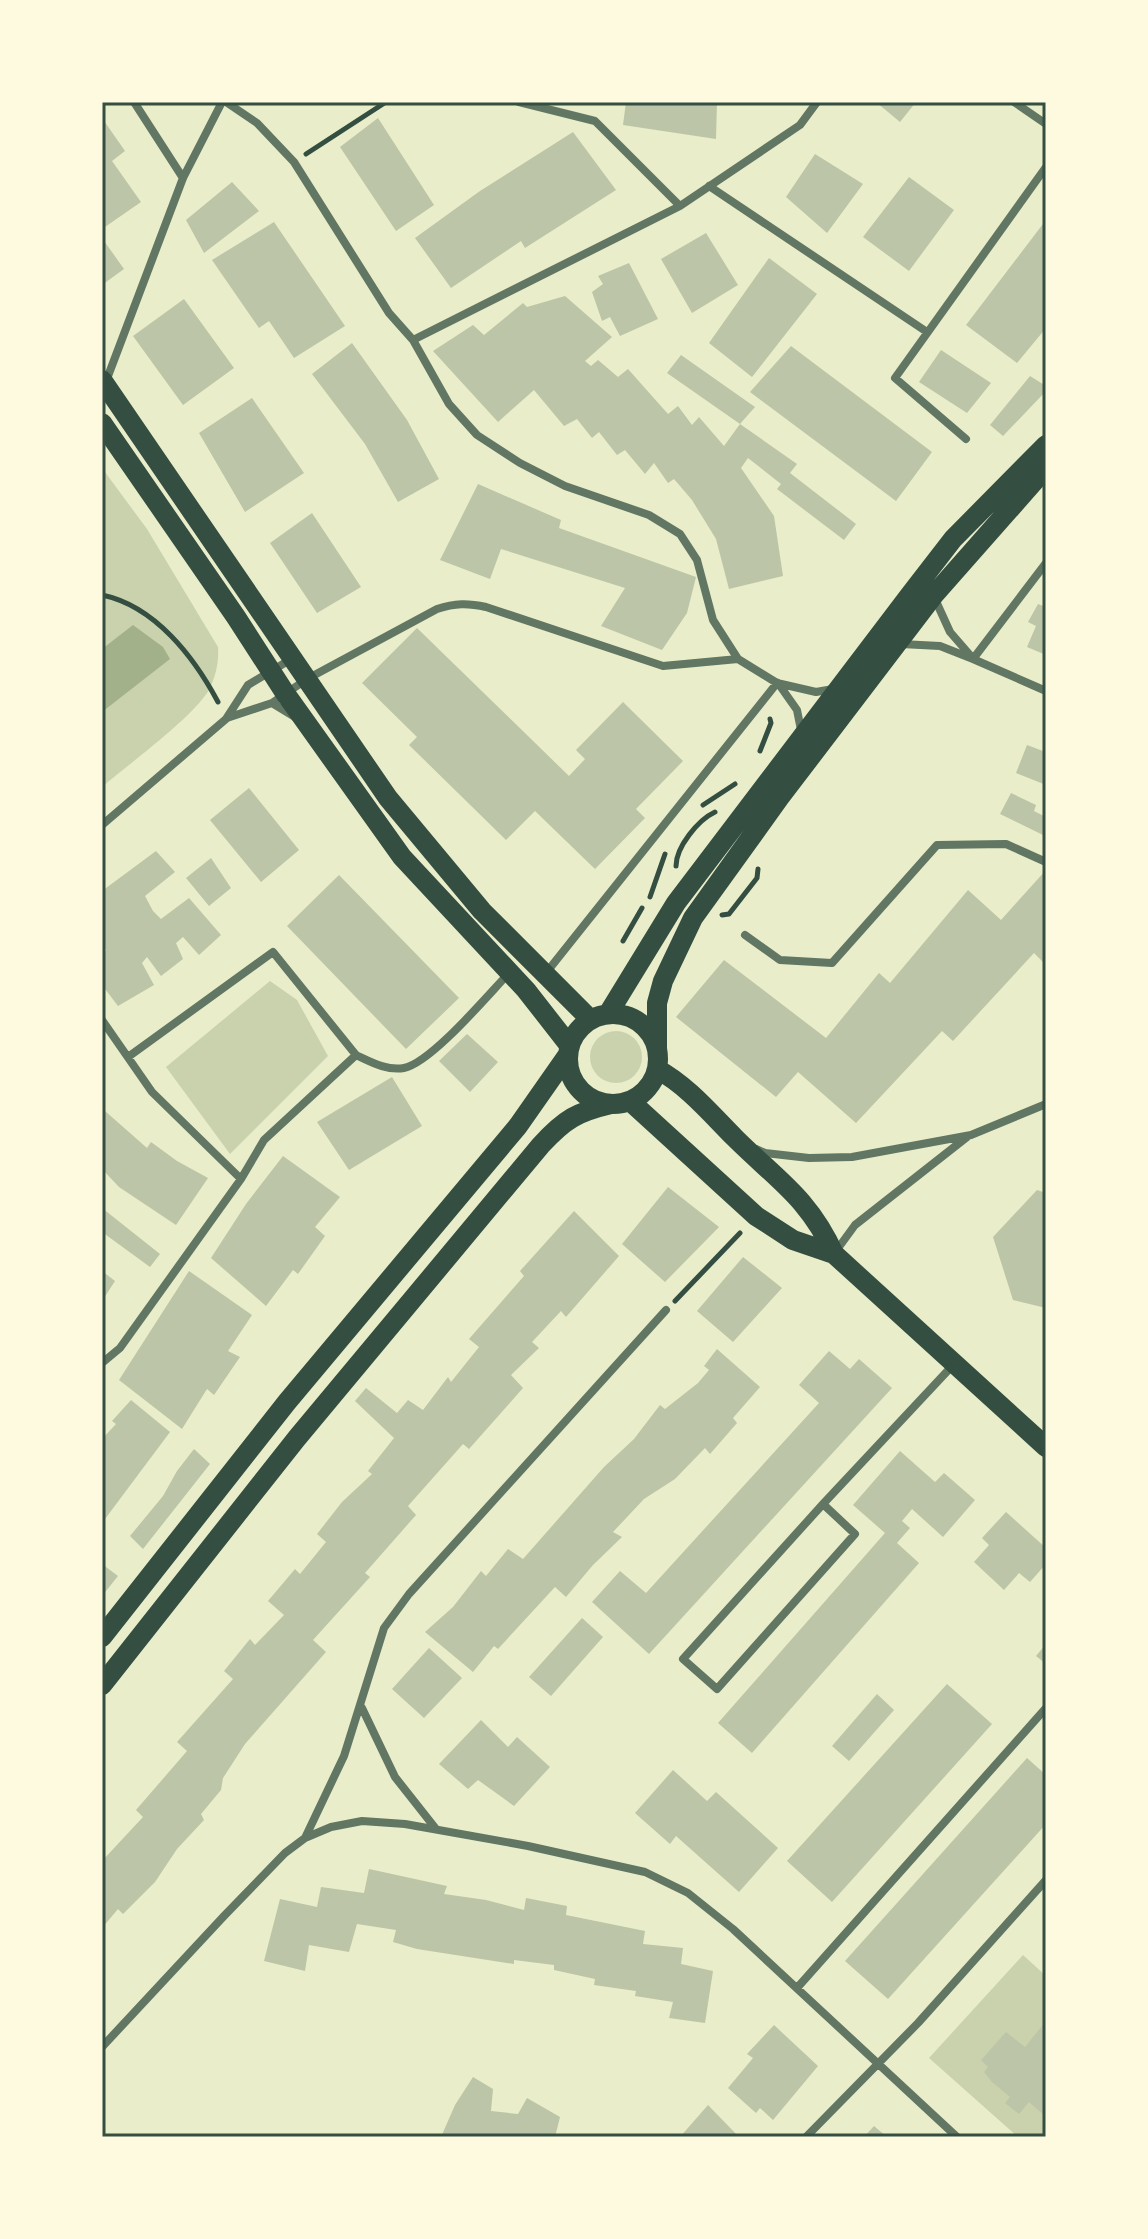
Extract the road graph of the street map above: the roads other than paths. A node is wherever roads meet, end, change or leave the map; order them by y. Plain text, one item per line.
1 (134, 102) edge
2 (224, 102) edge
3 (519, 102) edge
4 (817, 102) edge
5 (1014, 102) edge
6 (1046, 124) edge
7 (1046, 167) edge
8 (183, 178) junction
9 (709, 186) junction
10 (680, 206) junction
11 (927, 332) junction
12 (413, 340) junction
13 (104, 382) edge
14 (102, 423) edge
15 (966, 439) dead end
16 (1046, 445) edge
17 (1046, 468) edge
18 (1046, 563) edge
19 (934, 595) junction
20 (896, 644) junction
21 (293, 657) junction
22 (738, 659) junction
23 (973, 659) junction
24 (270, 670) junction
25 (307, 679) junction
26 (777, 683) junction
27 (842, 686) junction
28 (1046, 691) edge
29 (278, 698) junction
30 (226, 719) junction
31 (798, 742) junction
32 (102, 825) edge
33 (1046, 862) edge
34 (745, 935) dead end
35 (510, 972) junction
36 (545, 974) junction
37 (599, 1017) junction
38 (102, 1020) edge
39 (657, 1048) junction
40 (568, 1050) junction
41 (356, 1055) junction
42 (128, 1057) junction
43 (657, 1069) junction
44 (621, 1103) junction
45 (1046, 1104) edge
46 (971, 1135) junction
47 (739, 1142) junction
48 (241, 1179) junction
49 (834, 1254) junction
50 (666, 1310) road end
51 (102, 1363) edge
52 (954, 1363) junction
53 (1046, 1447) edge
54 (823, 1504) junction
55 (102, 1637) edge
56 (102, 1685) edge
57 (362, 1708) junction
58 (1046, 1708) edge
59 (436, 1829) junction
60 (305, 1838) junction
61 (1046, 1880) edge
62 (797, 1988) junction
63 (102, 2047) edge
64 (878, 2063) junction
65 (806, 2137) edge
66 (957, 2137) edge

1 - 8 street
2 - 8 street
2 - 12 street
3 - 10 street
4 - 9 street
5 - 6 street
7 - 11 street
8 - 13 street
9 - 10 street
9 - 11 street
10 - 12 street
11 - 15 street
12 - 22 street
13 - 21 main road
14 - 24 main road
16 - 27 main road
17 - 19 main road
18 - 23 street
19 - 20 main road
19 - 23 street
20 - 23 street
20 - 39 main road
21 - 24 street
21 - 25 main road
22 - 25 street
22 - 26 street
23 - 28 street
24 - 29 main road
24 - 30 street
25 - 29 street
25 - 36 main road
26 - 27 street
26 - 31 street
26 - 36 street
27 - 31 main road
29 - 30 street
29 - 35 main road
30 - 32 street
31 - 37 main road
33 - 34 street
35 - 40 main road
35 - 41 street
36 - 37 main road
37 - 39 main road
37 - 40 main road
38 - 42 street
39 - 43 main road
40 - 44 main road
40 - 55 main road
41 - 42 street
41 - 48 street
42 - 48 street
43 - 44 main road
43 - 47 main road
44 - 49 main road
44 - 56 main road
45 - 46 street
46 - 47 street
46 - 49 street
47 - 49 main road
48 - 51 street
49 - 52 main road
50 - 57 street
52 - 53 main road
52 - 54 street
54 - 54 street
57 - 59 street
57 - 60 street
58 - 62 street
59 - 60 street
59 - 62 street
60 - 63 street
61 - 64 street
62 - 64 street
64 - 65 street
64 - 66 street

